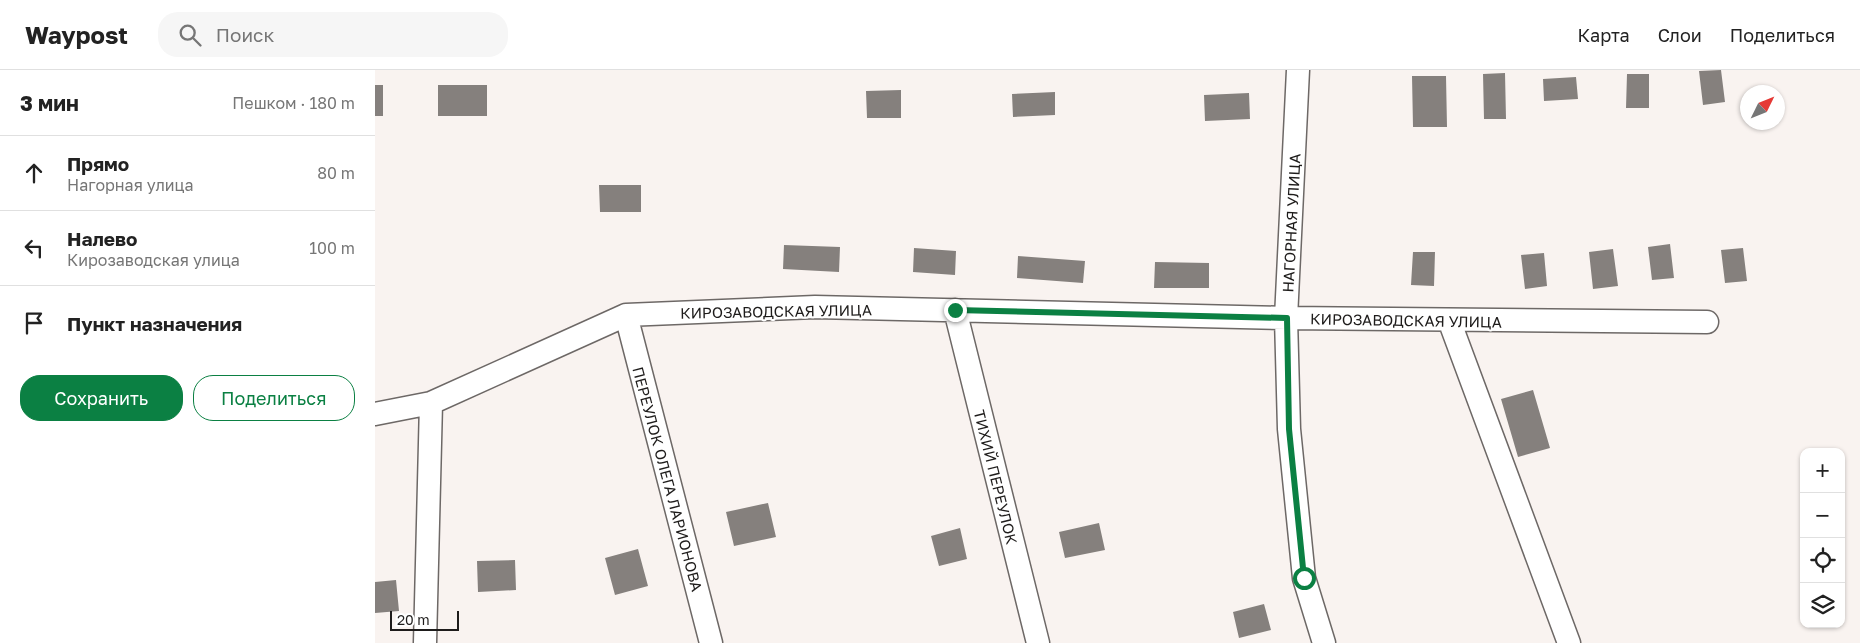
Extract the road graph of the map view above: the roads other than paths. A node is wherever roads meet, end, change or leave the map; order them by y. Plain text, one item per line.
1 (1298, 70) edge
2 (955, 310) junction
3 (626, 315) junction
4 (1287, 318) junction
5 (1449, 320) junction
6 (1707, 322) dead end
7 (431, 402) junction
8 (375, 414) edge
9 (425, 643) edge
10 (711, 643) edge
11 (1038, 643) edge
12 (1323, 643) edge
13 (1569, 643) edge

1 - 4 street, НАГОРНАЯ УЛИЦА
2 - 3 street, КИРОЗАВОДСКАЯ УЛИЦА
2 - 4 street, КИРОЗАВОДСКАЯ УЛИЦА
2 - 11 street, ТИХИЙ ПЕРЕУЛОК
3 - 7 street, КИРОЗАВОДСКАЯ УЛИЦА
3 - 10 street, ПЕРЕУЛОК ОЛЕГА ЛАРИОНОВА
4 - 5 street, КИРОЗАВОДСКАЯ УЛИЦА
4 - 12 street, НАГОРНАЯ УЛИЦА
5 - 6 street, КИРОЗАВОДСКАЯ УЛИЦА
5 - 13 street
7 - 8 street, КИРОЗАВОДСКАЯ УЛИЦА
7 - 9 street

